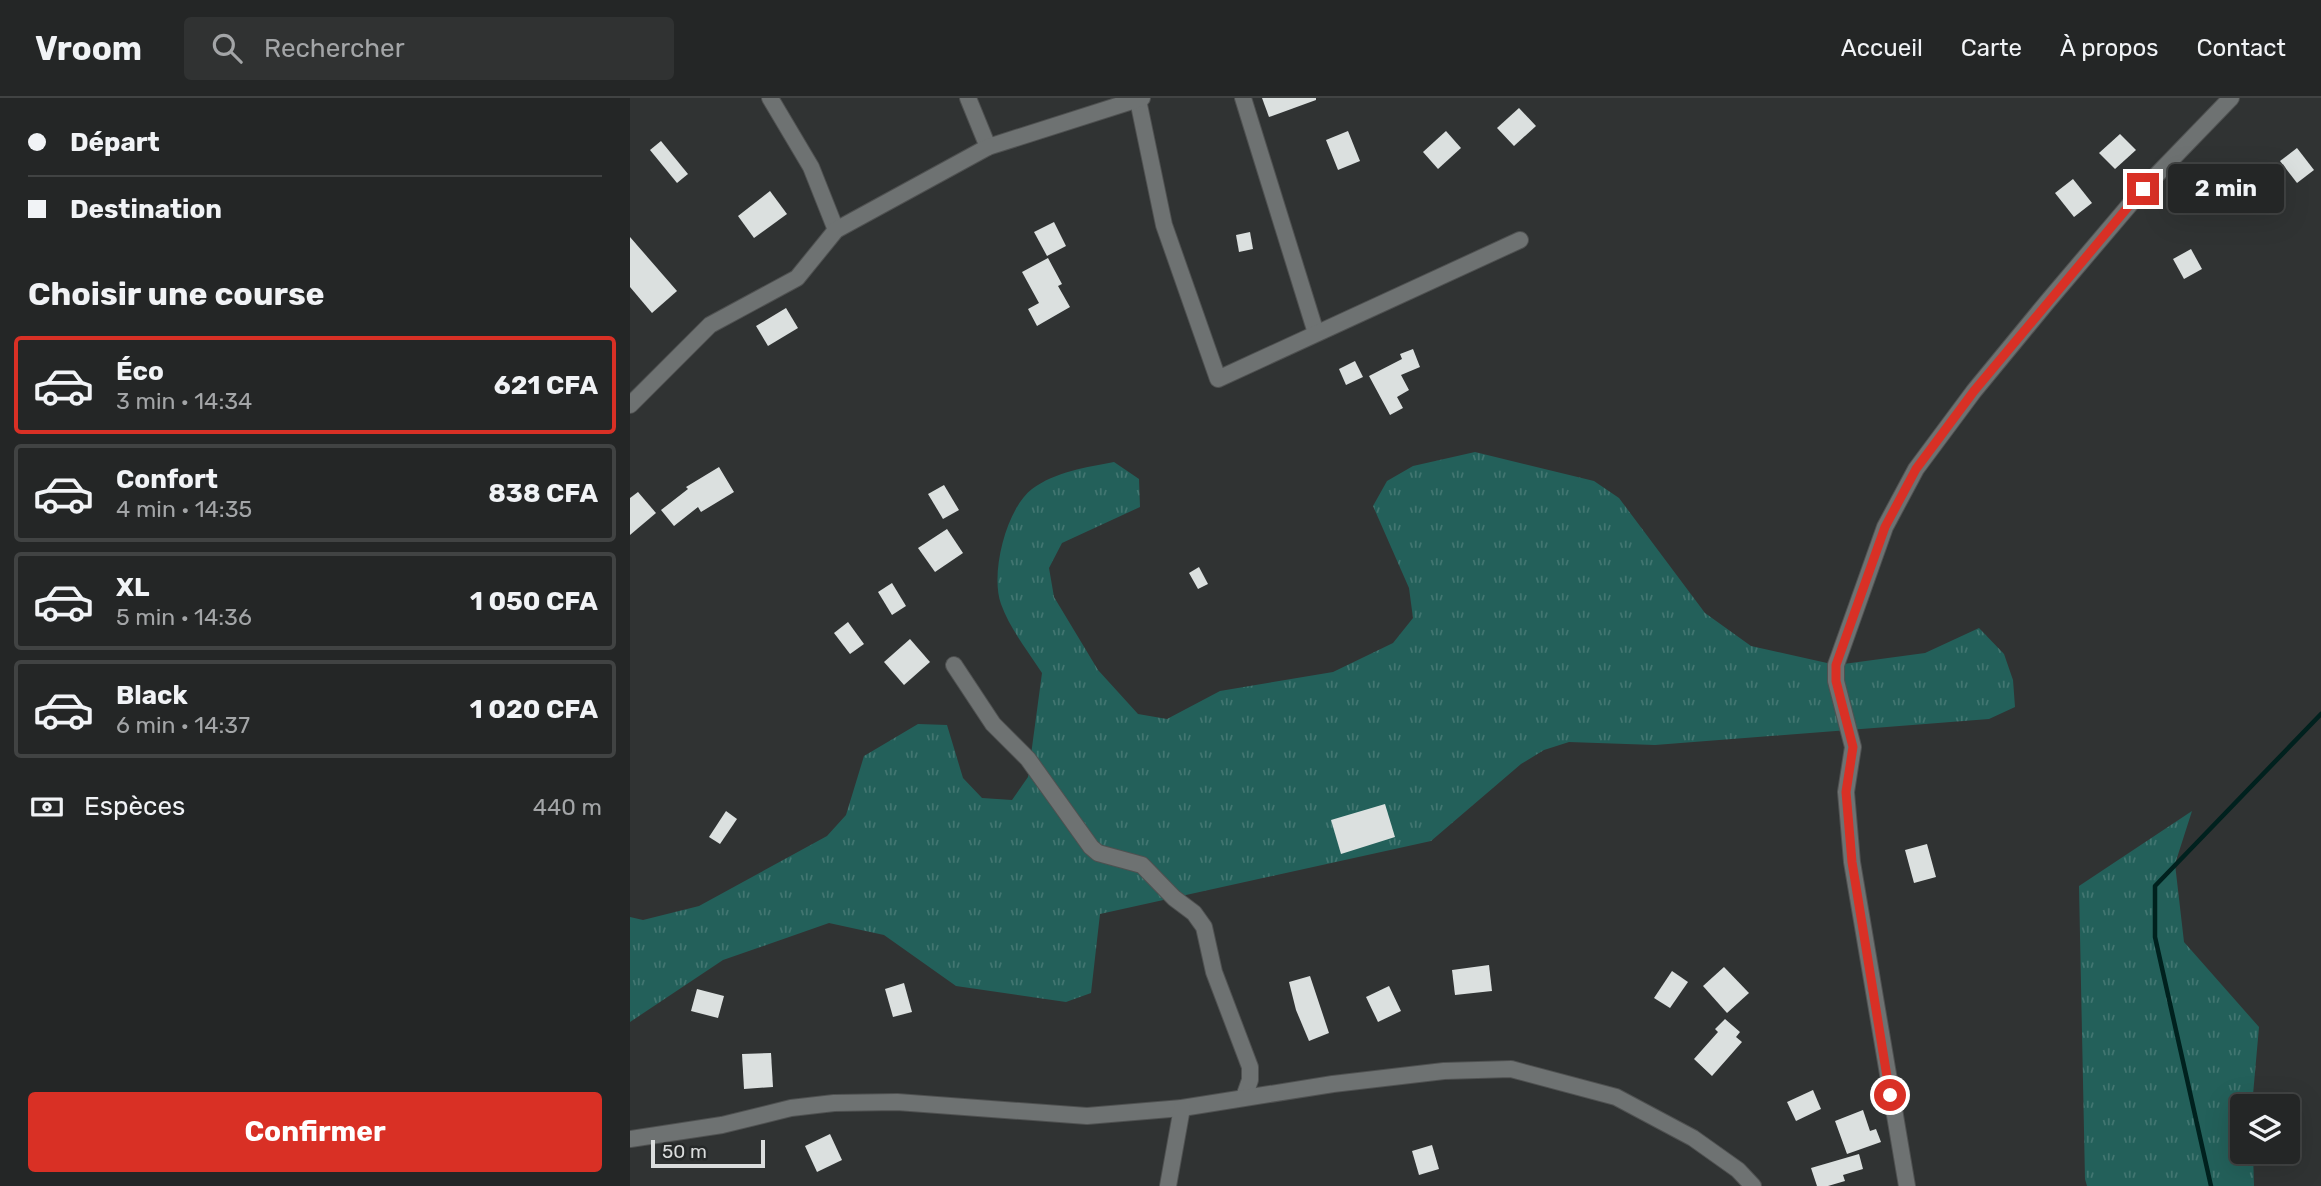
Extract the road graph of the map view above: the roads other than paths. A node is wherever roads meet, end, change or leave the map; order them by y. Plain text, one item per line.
1 (770, 98) edge
2 (968, 98) edge
3 (1243, 98) edge
4 (2231, 98) edge
5 (1140, 99) edge
6 (988, 147) junction
7 (836, 230) junction
8 (1520, 240) dead end
9 (1316, 333) junction
10 (630, 405) edge
11 (954, 665) dead end
12 (1244, 1097) junction
13 (1182, 1108) junction
14 (630, 1139) edge
15 (1168, 1186) edge
16 (1753, 1186) edge
17 (1907, 1186) edge

1 - 7 street
2 - 6 street
3 - 9 street
4 - 17 street
5 - 6 street
5 - 9 street
6 - 7 street
7 - 10 street
8 - 9 street
11 - 12 street
12 - 13 street
12 - 16 street
13 - 14 street
13 - 15 street

